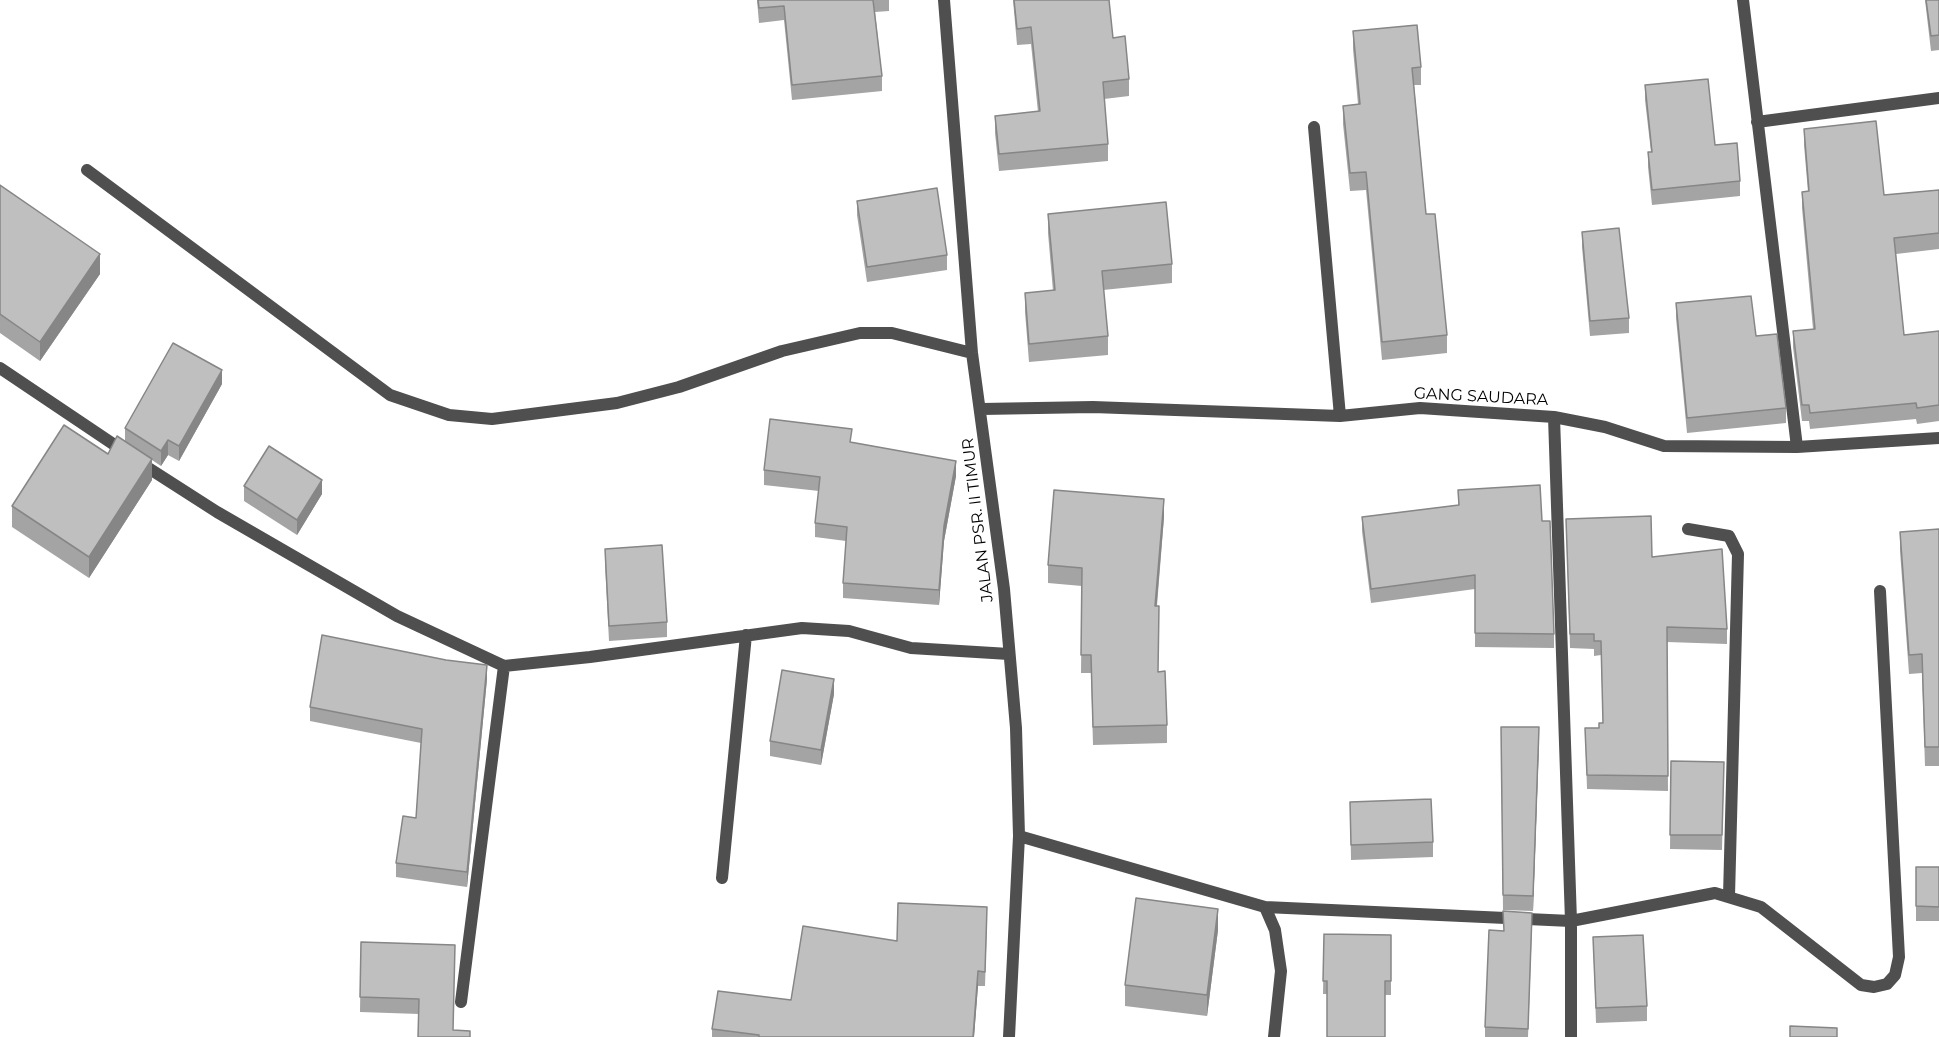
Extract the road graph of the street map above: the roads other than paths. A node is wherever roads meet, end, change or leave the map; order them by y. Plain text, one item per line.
1 (944, 0) edge
2 (1743, 0) edge
3 (1939, 98) edge
4 (1758, 122) junction
5 (1314, 127) dead end
6 (87, 170) dead end
7 (972, 353) junction
8 (0, 368) edge
9 (982, 409) junction
10 (1340, 416) junction
11 (1554, 417) junction
12 (1939, 438) edge
13 (1797, 447) junction
14 (1688, 529) dead end
15 (1880, 591) dead end
16 (746, 635) junction
17 (1010, 654) junction
18 (504, 666) junction
19 (1019, 836) junction
20 (722, 878) dead end
21 (1729, 896) junction
22 (1264, 907) junction
23 (1570, 921) junction
24 (461, 1002) dead end
25 (1009, 1037) edge
26 (1274, 1037) edge
27 (1571, 1037) edge

1 - 7 street, JALAN PSR. II TIMUR
2 - 4 street
3 - 4 street
4 - 13 street
5 - 10 street
6 - 7 street
7 - 9 street, JALAN PSR. II TIMUR
8 - 18 street
9 - 10 street, GANG SAUDARA
9 - 17 street, JALAN PSR. II TIMUR
10 - 11 street, GANG SAUDARA
11 - 13 street, GANG SAUDARA
11 - 23 street
12 - 13 street, GANG SAUDARA
14 - 21 street
15 - 21 street
16 - 17 street
16 - 18 street
16 - 20 street
17 - 19 street, JALAN PSR. II TIMUR
18 - 24 street
19 - 22 street
19 - 25 street, JALAN PSR. II TIMUR
21 - 23 street
22 - 23 street
22 - 26 street
23 - 27 street

